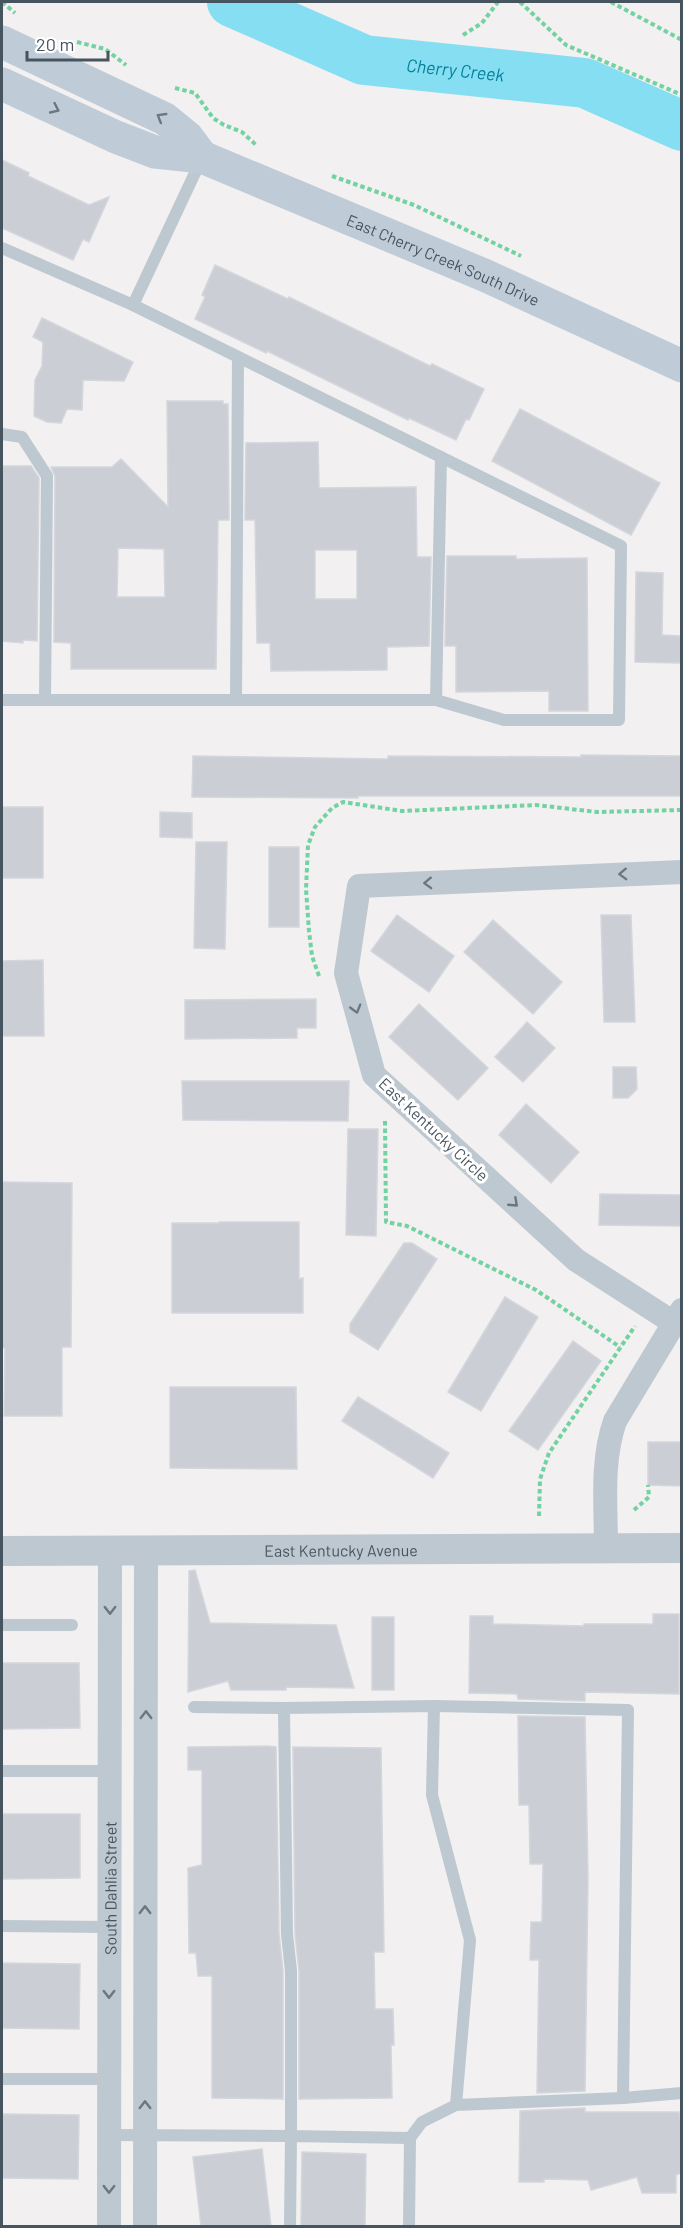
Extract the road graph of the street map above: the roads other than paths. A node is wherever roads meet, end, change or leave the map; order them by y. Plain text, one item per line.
1 (2, 42) edge
2 (2, 84) edge
3 (202, 157) junction
4 (2, 248) edge
5 (133, 305) junction
6 (238, 357) junction
7 (681, 366) edge
8 (2, 434) edge
9 (441, 457) junction
10 (2, 700) edge
11 (45, 700) junction
12 (236, 700) junction
13 (436, 700) junction
14 (681, 872) edge
15 (677, 1316) edge
16 (606, 1548) junction
17 (681, 1548) edge
18 (2, 1551) edge
19 (110, 1551) junction
20 (146, 1551) junction
21 (2, 1625) edge
22 (72, 1625) dead end
23 (434, 1706) junction
24 (194, 1707) dead end
25 (284, 1708) junction
26 (2, 1771) edge
27 (110, 1771) junction
28 (2, 1926) edge
29 (109, 1927) junction
30 (2, 2079) edge
31 (109, 2079) junction
32 (681, 2093) edge
33 (623, 2098) junction
34 (456, 2105) junction
35 (109, 2135) junction
36 (145, 2136) junction
37 (291, 2136) junction
38 (410, 2138) junction
39 (109, 2226) edge
40 (145, 2226) edge
41 (290, 2226) edge
42 (409, 2226) edge

3 -> 1 main road, East Cherry Creek South Drive
2 -> 3 main road, East Cherry Creek South Drive
3 - 5 lane
3 - 7 main road, East Cherry Creek South Drive
4 - 5 lane
5 - 6 lane
6 - 9 lane
6 - 12 lane
8 - 11 lane
9 - 13 lane
9 - 13 lane
10 - 11 lane
11 - 12 lane
12 - 13 lane
14 -> 15 street, East Kentucky Circle
15 - 16 street, East Kentucky Circle
16 - 17 street, East Kentucky Avenue
16 - 20 street, East Kentucky Avenue
18 - 19 street, East Kentucky Avenue
19 - 20 street, East Kentucky Avenue
19 -> 27 street, South Dahlia Street
36 -> 20 street
21 - 22 lane
23 - 25 lane
23 - 33 lane
23 - 34 lane
24 - 25 lane
25 - 37 lane
26 - 27 lane
27 - 29 street, South Dahlia Street
28 - 29 lane
29 -> 31 street, South Dahlia Street
30 - 31 lane
31 - 35 street, South Dahlia Street
32 - 33 lane
33 - 34 lane
34 - 38 lane
35 - 36 lane
35 -> 39 street, South Dahlia Street
36 - 37 lane
36 - 40 street
37 - 38 lane
37 - 41 lane
38 - 42 lane

